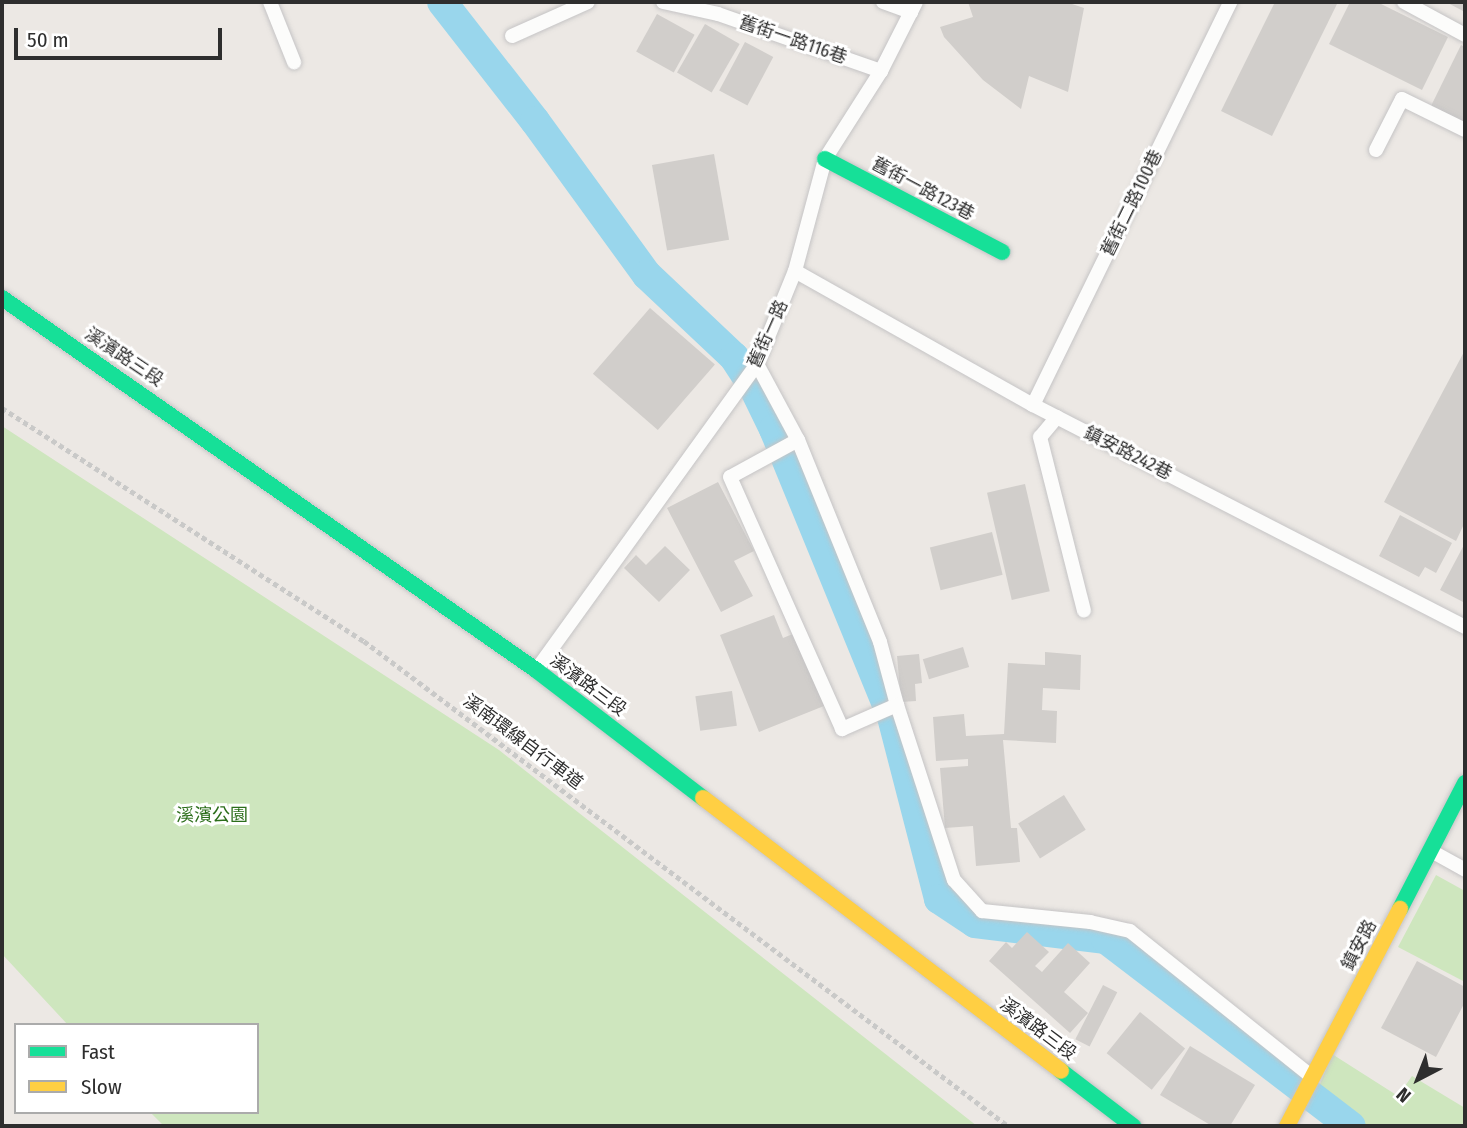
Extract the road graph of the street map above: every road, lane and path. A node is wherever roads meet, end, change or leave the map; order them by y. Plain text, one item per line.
1 (270, 2) edge
2 (588, 2) edge
3 (663, 2) edge
4 (883, 2) edge
5 (1230, 2) edge
6 (1404, 2) edge
7 (914, 7) edge
8 (1465, 35) edge
9 (512, 36) dead end
10 (294, 62) dead end
11 (881, 71) junction
12 (1465, 130) edge
13 (1376, 150) dead end
14 (825, 159) junction
15 (1002, 252) dead end
16 (794, 271) junction
17 (2, 298) edge
18 (757, 363) junction
19 (1033, 405) junction
20 (2, 408) edge
21 (1057, 417) junction
22 (798, 439) junction
23 (1084, 611) dead end
24 (1465, 627) edge
25 (536, 670) junction
26 (897, 705) junction
27 (1465, 783) edge
28 (1432, 852) junction
29 (1465, 870) edge
30 (1311, 1076) junction
31 (1291, 1119) edge
32 (1008, 1126) edge
33 (1133, 1126) edge

1 - 10 lane
2 - 9 lane
3 - 11 lane, 舊街一路116巷
4 - 7 lane
5 - 19 lane, 舊街二路100巷
6 - 8 lane
7 - 11 lane, 舊街一路
11 - 14 lane, 舊街一路
12 - 13 lane
14 - 15 street, 舊街一路123巷
14 - 16 lane, 舊街一路
16 - 18 lane, 舊街一路
16 - 19 lane, 鎮安路242巷
17 - 25 street, 溪濱路三段
18 - 22 lane
18 - 25 lane, 舊街一路
19 - 21 lane, 鎮安路242巷
20 - 32 path, 溪南環線自行車道
21 - 23 lane
21 - 24 lane, 鎮安路242巷
22 - 26 lane
22 - 26 lane
25 - 33 street, 溪濱路三段
26 - 30 lane
27 - 28 street, 鎮安路
28 - 29 lane
28 - 30 street, 鎮安路
30 - 31 street, 鎮安路

